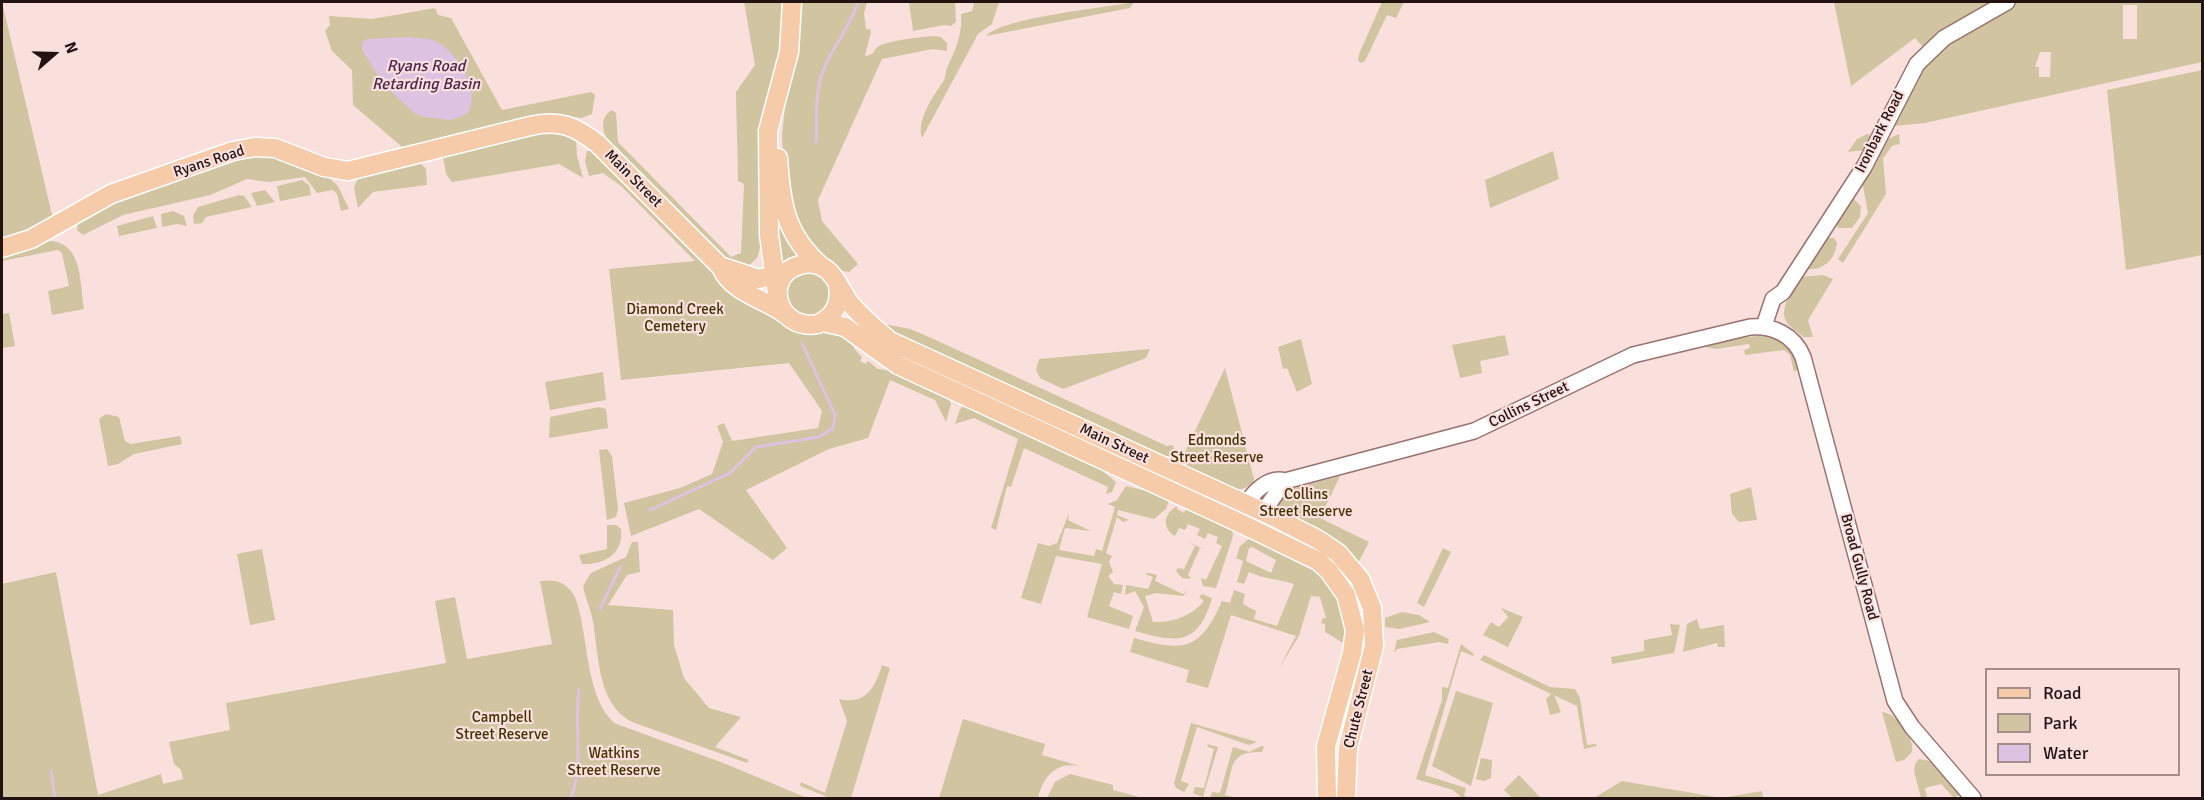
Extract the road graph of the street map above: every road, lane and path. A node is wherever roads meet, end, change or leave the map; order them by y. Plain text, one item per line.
1 (792, 2) edge
2 (2007, 2) edge
3 (776, 105) junction
4 (530, 126) joint
5 (769, 235) junction
6 (2, 248) edge
7 (721, 267) junction
8 (822, 267) junction
9 (783, 273) junction
10 (742, 275) junction
11 (838, 288) junction
12 (786, 315) junction
13 (823, 322) junction
14 (1769, 328) junction
15 (1255, 509) junction
16 (1244, 525) junction
17 (1374, 628) junction
18 (1355, 630) junction
19 (1327, 798) edge
20 (1346, 798) edge
21 (1973, 798) edge

1 - 3 main road
2 - 14 street, Ironbark Road
3 - 5 main road
3 - 8 main road
4 - 6 main road, Ryans Road
4 - 7 main road, Main Street
5 - 9 main road
5 - 10 main road
7 - 10 main road, Main Street
7 - 12 main road, Main Street
8 - 9 main road
8 - 11 main road
9 - 10 main road, Main Street
9 - 12 main road
11 - 13 main road
11 - 15 main road, Main Street
12 - 13 main road
13 - 16 main road, Main Street
14 - 15 street, Collins Street
14 - 21 street, Broad Gully Road
15 - 16 main road
15 - 17 main road, Main Street
16 - 18 main road, Main Street
17 - 18 main road
17 - 20 main road, Chute Street
18 - 19 main road, Chute Street

